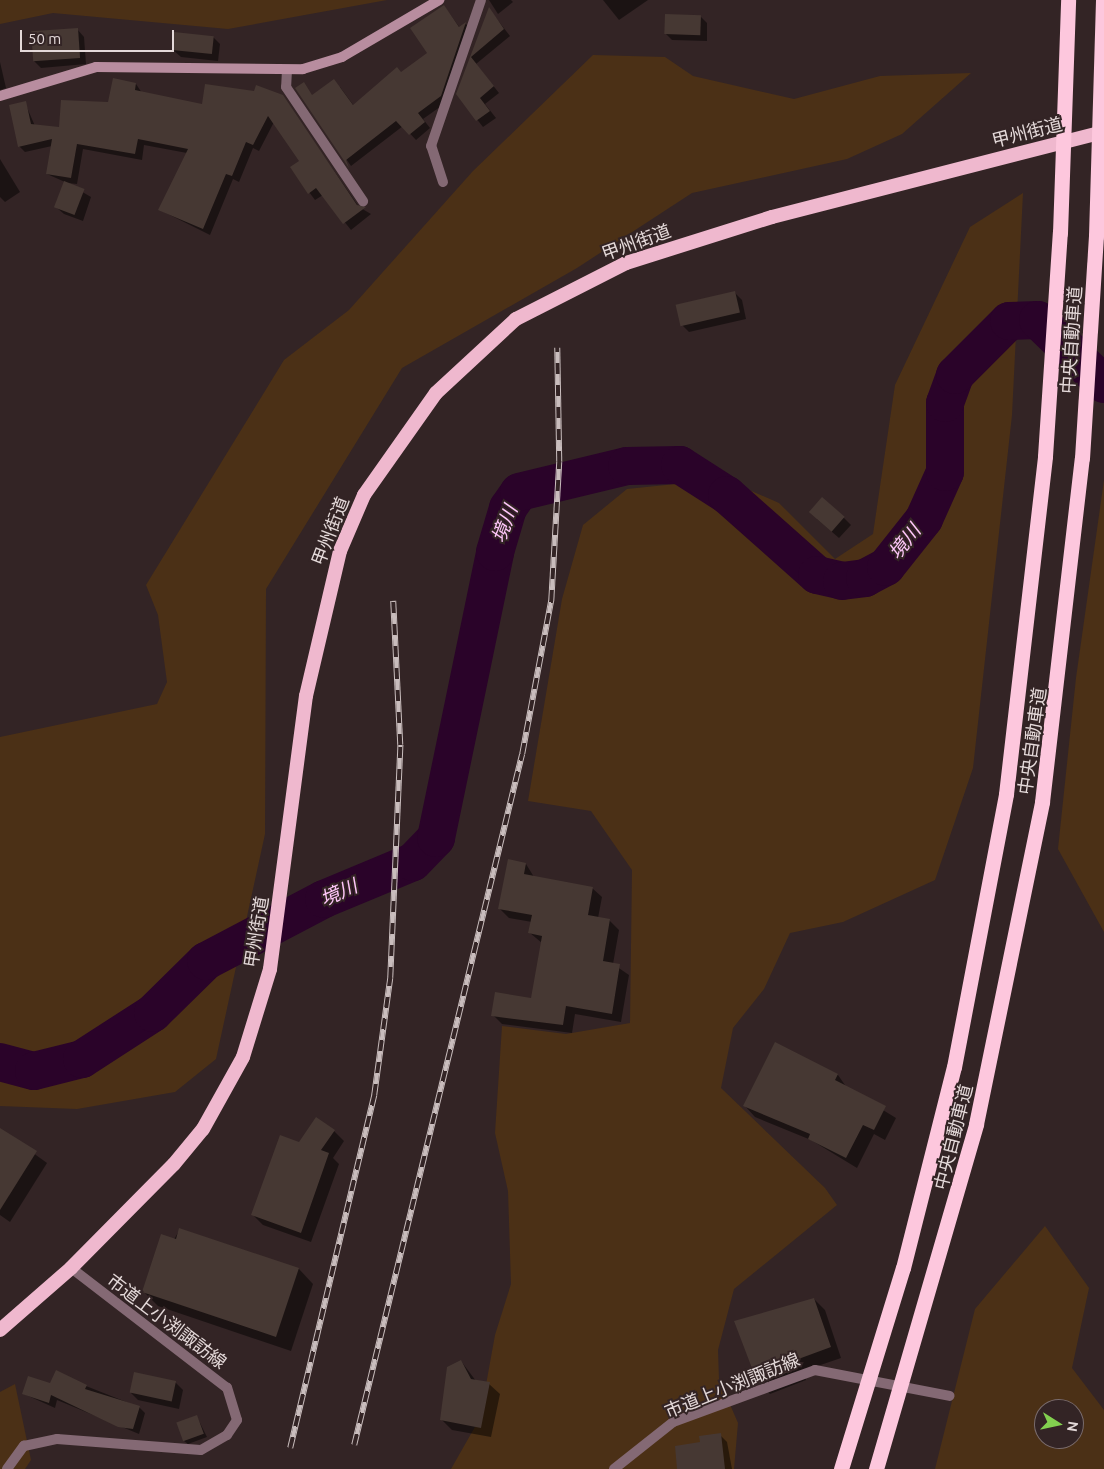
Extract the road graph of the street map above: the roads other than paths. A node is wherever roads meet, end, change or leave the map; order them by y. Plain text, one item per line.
1 (439, 0) edge
2 (481, 0) edge
3 (1068, 0) edge
4 (1103, 0) edge
5 (287, 70) junction
6 (0, 96) edge
7 (1104, 132) edge
8 (444, 182) dead end
9 (363, 200) dead end
10 (71, 1268) junction
11 (0, 1330) edge
12 (950, 1396) dead end
13 (7, 1469) edge
14 (614, 1469) edge
15 (841, 1469) edge
16 (876, 1469) edge

1 - 5 main road
2 - 8 street
3 - 15 highway, 中央自動車道
4 - 16 highway, 中央自動車道
5 - 6 main road
5 - 9 street
7 - 10 highway, 甲州街道
10 - 11 highway, 甲州街道
10 - 13 street, 市道上小渕諏訪線
12 - 14 street, 市道上小渕諏訪線

